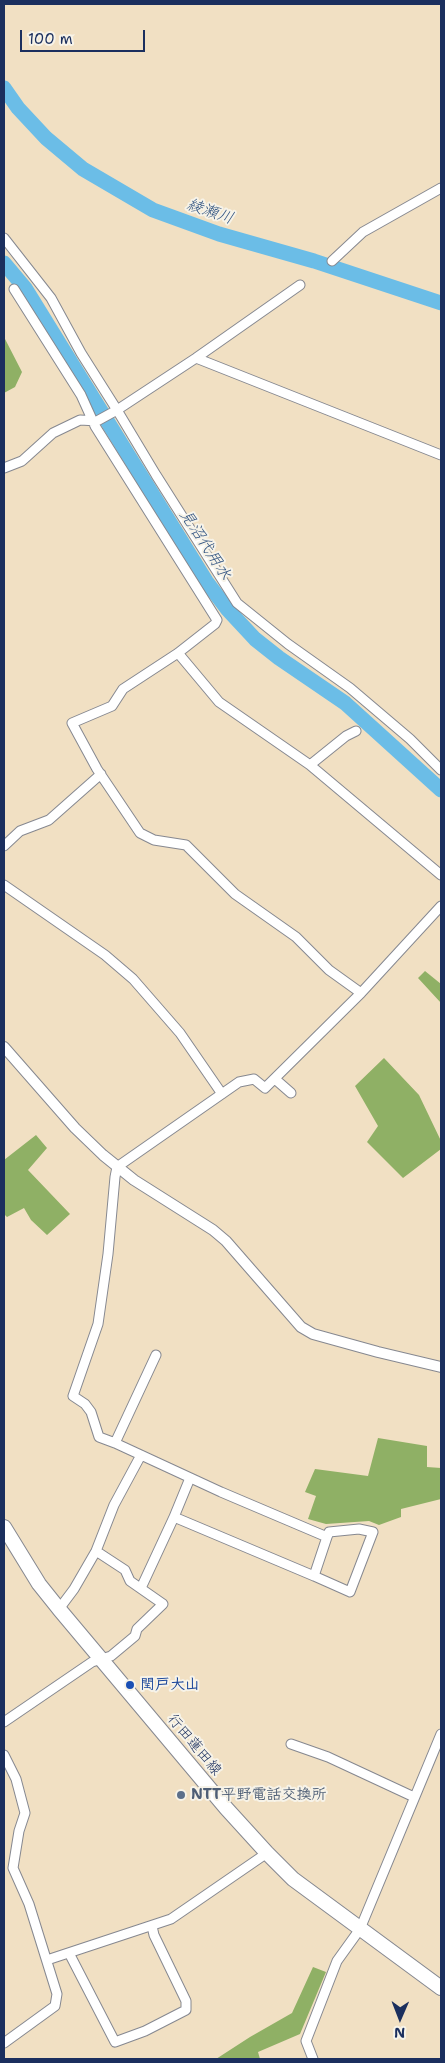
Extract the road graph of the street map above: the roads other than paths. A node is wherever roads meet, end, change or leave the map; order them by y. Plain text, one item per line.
1 (441, 188) edge
2 (4, 238) edge
3 (332, 261) dead end
4 (300, 285) dead end
5 (14, 289) dead end
6 (196, 358) junction
7 (118, 410) junction
8 (95, 421) junction
9 (441, 455) edge
10 (4, 468) edge
11 (178, 653) junction
12 (356, 731) dead end
13 (310, 765) junction
14 (441, 770) edge
15 (101, 774) junction
16 (4, 846) edge
17 (441, 875) edge
18 (4, 885) edge
19 (441, 906) edge
20 (361, 993) junction
21 (4, 1047) edge
22 (274, 1079) junction
23 (291, 1093) dead end
24 (222, 1094) junction
25 (117, 1167) junction
26 (156, 1355) dead end
27 (441, 1367) edge
28 (115, 1443) junction
29 (140, 1455) junction
30 (190, 1478) junction
31 (174, 1517) junction
32 (4, 1528) edge
33 (328, 1537) junction
34 (96, 1551) junction
35 (314, 1576) junction
36 (141, 1588) junction
37 (59, 1609) junction
38 (102, 1660) junction
39 (4, 1722) edge
40 (441, 1734) edge
41 (291, 1744) dead end
42 (4, 1755) edge
43 (414, 1797) junction
44 (267, 1854) junction
45 (152, 1926) junction
46 (360, 1929) junction
47 (69, 1953) junction
48 (47, 1960) junction
49 (441, 1988) edge
50 (4, 2043) edge
51 (313, 2059) edge

1 - 3 street
2 - 7 street
4 - 6 street
5 - 8 street
6 - 7 street
6 - 9 street
7 - 8 street
7 - 14 street
8 - 10 street
8 - 11 street
11 - 13 street
11 - 15 street
12 - 13 street
13 - 17 street
15 - 16 street
15 - 20 street
18 - 24 street
19 - 20 street
20 - 22 street
21 - 25 street
22 - 23 street
22 - 24 street
24 - 25 street
25 - 27 street
25 - 28 street
26 - 28 street
28 - 29 street
29 - 30 street
29 - 34 street
30 - 31 street
30 - 33 street
31 - 35 street
31 - 36 street
32 - 37 main road, 行田蓮田線
33 - 35 street
33 - 35 street
34 - 36 street
34 - 37 street
36 - 38 street
37 - 38 main road, 行田蓮田線
38 - 39 street
38 - 44 main road, 行田蓮田線
40 - 43 street
41 - 43 street
42 - 48 street
43 - 46 street
44 - 45 street
44 - 46 main road, 行田蓮田線
45 - 47 street
45 - 47 street
46 - 49 main road, 行田蓮田線
46 - 51 street
47 - 48 street
48 - 50 street

